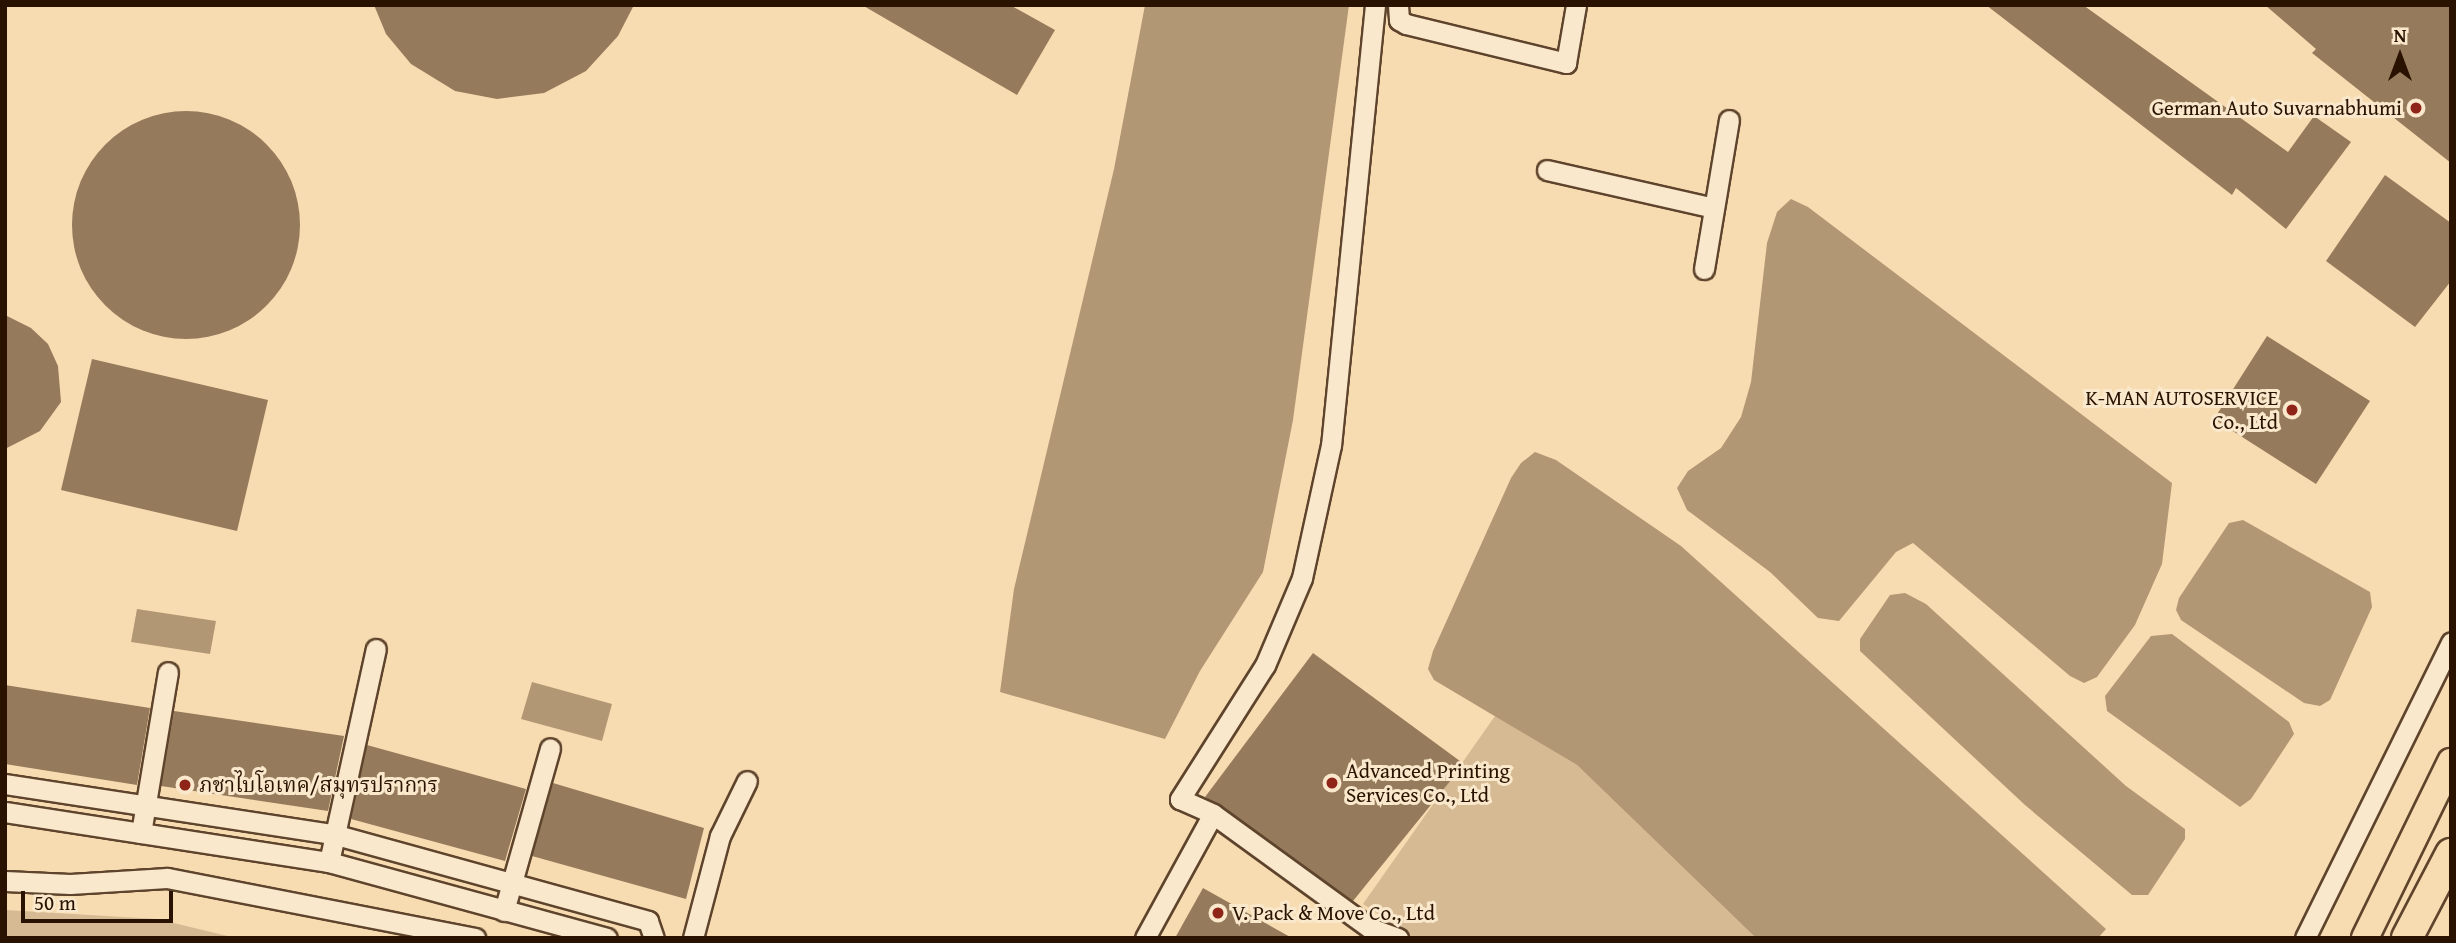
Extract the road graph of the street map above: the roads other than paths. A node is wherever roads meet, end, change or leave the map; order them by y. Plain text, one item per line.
1 (1375, 5) edge
2 (1398, 5) edge
3 (1576, 5) edge
4 (1729, 120) dead end
5 (1546, 170) dead end
6 (1714, 208) junction
7 (1704, 269) dead end
8 (2451, 642) edge
9 (376, 649) dead end
10 (168, 672) dead end
11 (550, 748) dead end
12 (2451, 762) edge
13 (747, 781) dead end
14 (5, 784) edge
15 (145, 804) junction
16 (5, 812) edge
17 (1213, 814) junction
18 (141, 833) junction
19 (333, 834) junction
20 (2451, 854) edge
21 (329, 862) junction
22 (5, 881) edge
23 (512, 881) junction
24 (504, 911) junction
25 (1370, 933) edge
26 (475, 938) edge
27 (607, 938) edge
28 (654, 938) edge
29 (693, 938) edge
30 (1145, 938) edge
31 (1398, 938) edge
32 (2305, 938) edge
33 (2365, 938) edge
34 (2407, 938) edge

1 - 17 street
2 - 3 street
4 - 6 street
5 - 6 street
6 - 7 street
8 - 32 street
9 - 19 street
10 - 15 street
11 - 23 street
12 - 33 main road
13 - 29 street
14 - 15 street
15 - 18 street
15 - 19 street
16 - 18 street
17 - 25 street
17 - 30 street
18 - 21 street
19 - 21 street
19 - 23 street
20 - 34 highway
21 - 24 street
22 - 26 street
23 - 24 street
23 - 28 street
24 - 27 street
25 - 31 street

